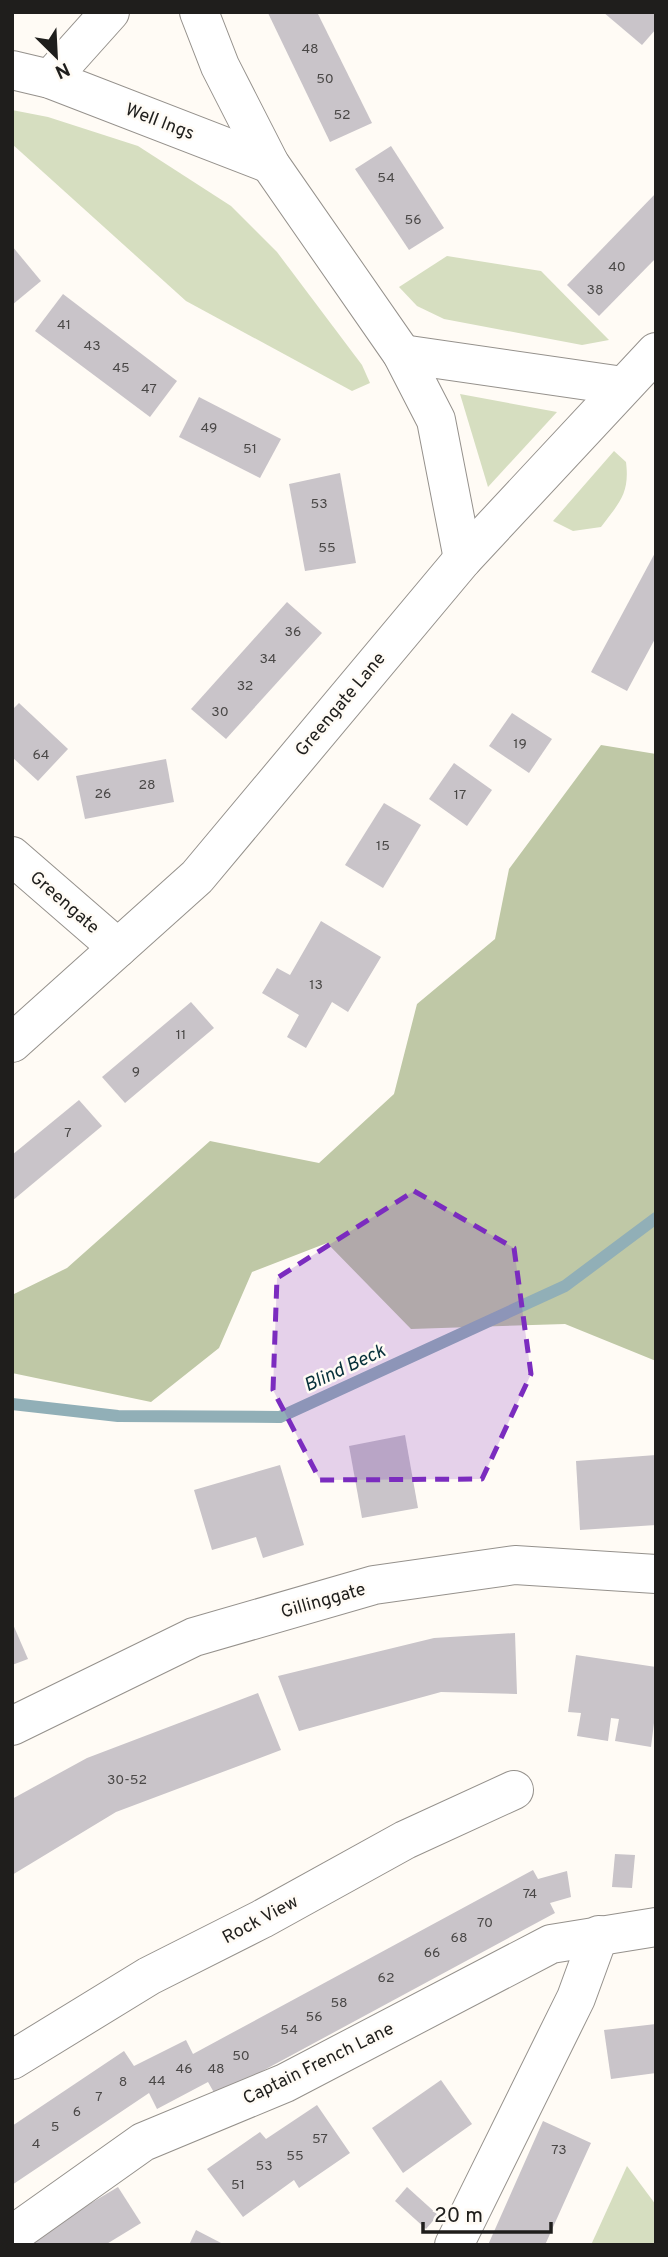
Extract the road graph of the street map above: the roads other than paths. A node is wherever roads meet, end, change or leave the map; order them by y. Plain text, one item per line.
1 (110, 12) edge
2 (199, 12) edge
3 (12, 70) edge
4 (50, 79) junction
5 (270, 164) junction
6 (656, 352) edge
7 (402, 354) junction
8 (623, 386) junction
9 (463, 559) junction
10 (12, 856) edge
11 (118, 948) junction
12 (12, 1043) edge
13 (656, 1574) edge
14 (12, 1727) edge
15 (514, 1790) dead end
16 (656, 1927) edge
17 (599, 1935) junction
18 (12, 2060) edge
19 (12, 2235) edge
20 (454, 2245) edge

1 - 4 street
2 - 5 street
3 - 4 street, Well Ings
4 - 5 street, Well Ings
5 - 7 street
6 - 8 street, Greengate Lane
7 - 8 street
7 - 9 street
8 - 9 street, Greengate Lane
9 - 11 street, Greengate Lane
10 - 11 street, Greengate
11 - 12 street, Greengate Lane
13 - 14 street, Gillinggate
15 - 18 street, Rock View
16 - 17 street, Captain French Lane
17 - 19 street, Captain French Lane
17 - 20 street

